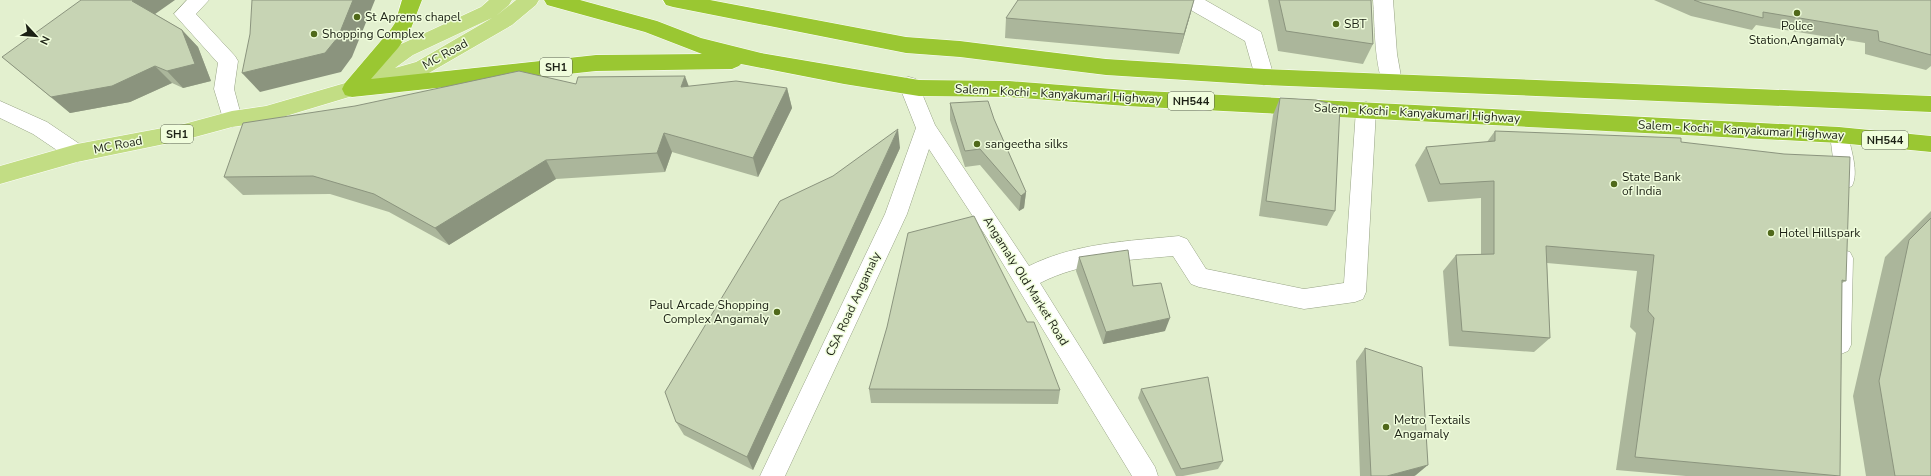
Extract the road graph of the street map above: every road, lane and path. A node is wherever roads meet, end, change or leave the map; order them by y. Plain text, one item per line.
1 (199, 0) edge
2 (412, 0) edge
3 (502, 0) edge
4 (529, 0) edge
5 (554, 0) edge
6 (673, 0) edge
7 (1189, 0) edge
8 (1383, 0) edge
9 (761, 61) junction
10 (1264, 77) junction
11 (1392, 82) junction
12 (909, 85) junction
13 (352, 89) junction
14 (1931, 104) edge
15 (0, 109) edge
16 (1366, 110) junction
17 (232, 118) junction
18 (926, 128) junction
19 (1839, 135) junction
20 (1931, 144) edge
21 (77, 153) junction
22 (0, 175) edge
23 (1844, 202) edge
24 (1843, 241) edge
25 (1026, 279) junction
26 (1840, 366) edge
27 (772, 476) edge
28 (1146, 476) edge

1 - 17 street
2 - 13 highway
3 - 13 main road, MC Road / SH1
4 - 13 main road, MC Road / SH1
5 - 9 highway, Salem - Kochi - Kanyakumari Highway / NH544
6 - 10 highway, NH544
7 - 10 street
8 - 11 street
9 - 12 highway, Salem - Kochi - Kanyakumari Highway / NH544
9 - 13 highway, SH1
10 - 11 highway, NH544
11 - 14 highway, NH544
12 - 16 highway, Salem - Kochi - Kanyakumari Highway / NH544
12 - 18 street, Angamaly Old Market Road
13 - 17 main road, MC Road / SH1
15 - 21 street
16 - 19 highway, Salem - Kochi - Kanyakumari Highway / NH544
16 - 25 street
17 - 21 main road, MC Road / SH1
18 - 25 street, Angamaly Old Market Road
18 - 27 street, CSA Road Angamaly
19 - 20 highway, Salem - Kochi - Kanyakumari Highway / NH544
19 - 23 lane
21 - 22 main road, MC Road / SH1
24 - 26 lane
25 - 28 street, Angamaly Old Market Road

